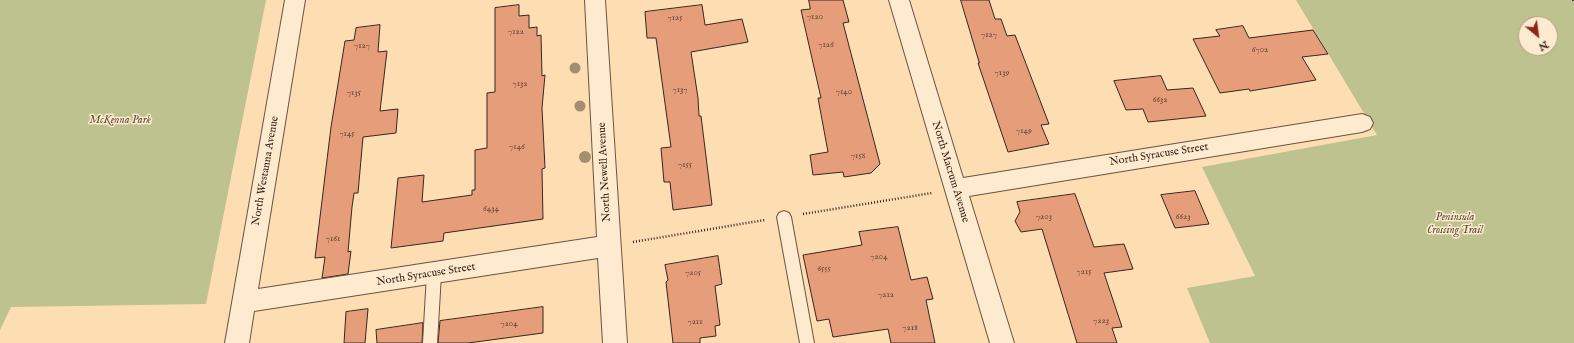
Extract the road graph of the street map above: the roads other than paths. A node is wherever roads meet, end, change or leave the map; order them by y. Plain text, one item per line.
1 (295, 0) edge
2 (594, 0) edge
3 (899, 0) edge
4 (1362, 123) dead end
5 (955, 189) junction
6 (784, 217) dead end
7 (609, 246) junction
8 (434, 274) junction
9 (243, 302) junction
10 (236, 343) edge
11 (430, 343) edge
12 (615, 343) edge
13 (807, 343) edge
14 (1002, 343) edge

1 - 9 street, North Westanna Avenue
2 - 7 street, North Newell Avenue
3 - 5 street, North Macrum Avenue
4 - 5 street, North Syracuse Street
5 - 14 street, North Macrum Avenue
6 - 13 lane
7 - 8 street, North Syracuse Street
7 - 12 street, North Newell Avenue
8 - 9 street, North Syracuse Street
8 - 11 lane
9 - 10 street, North Westanna Avenue

